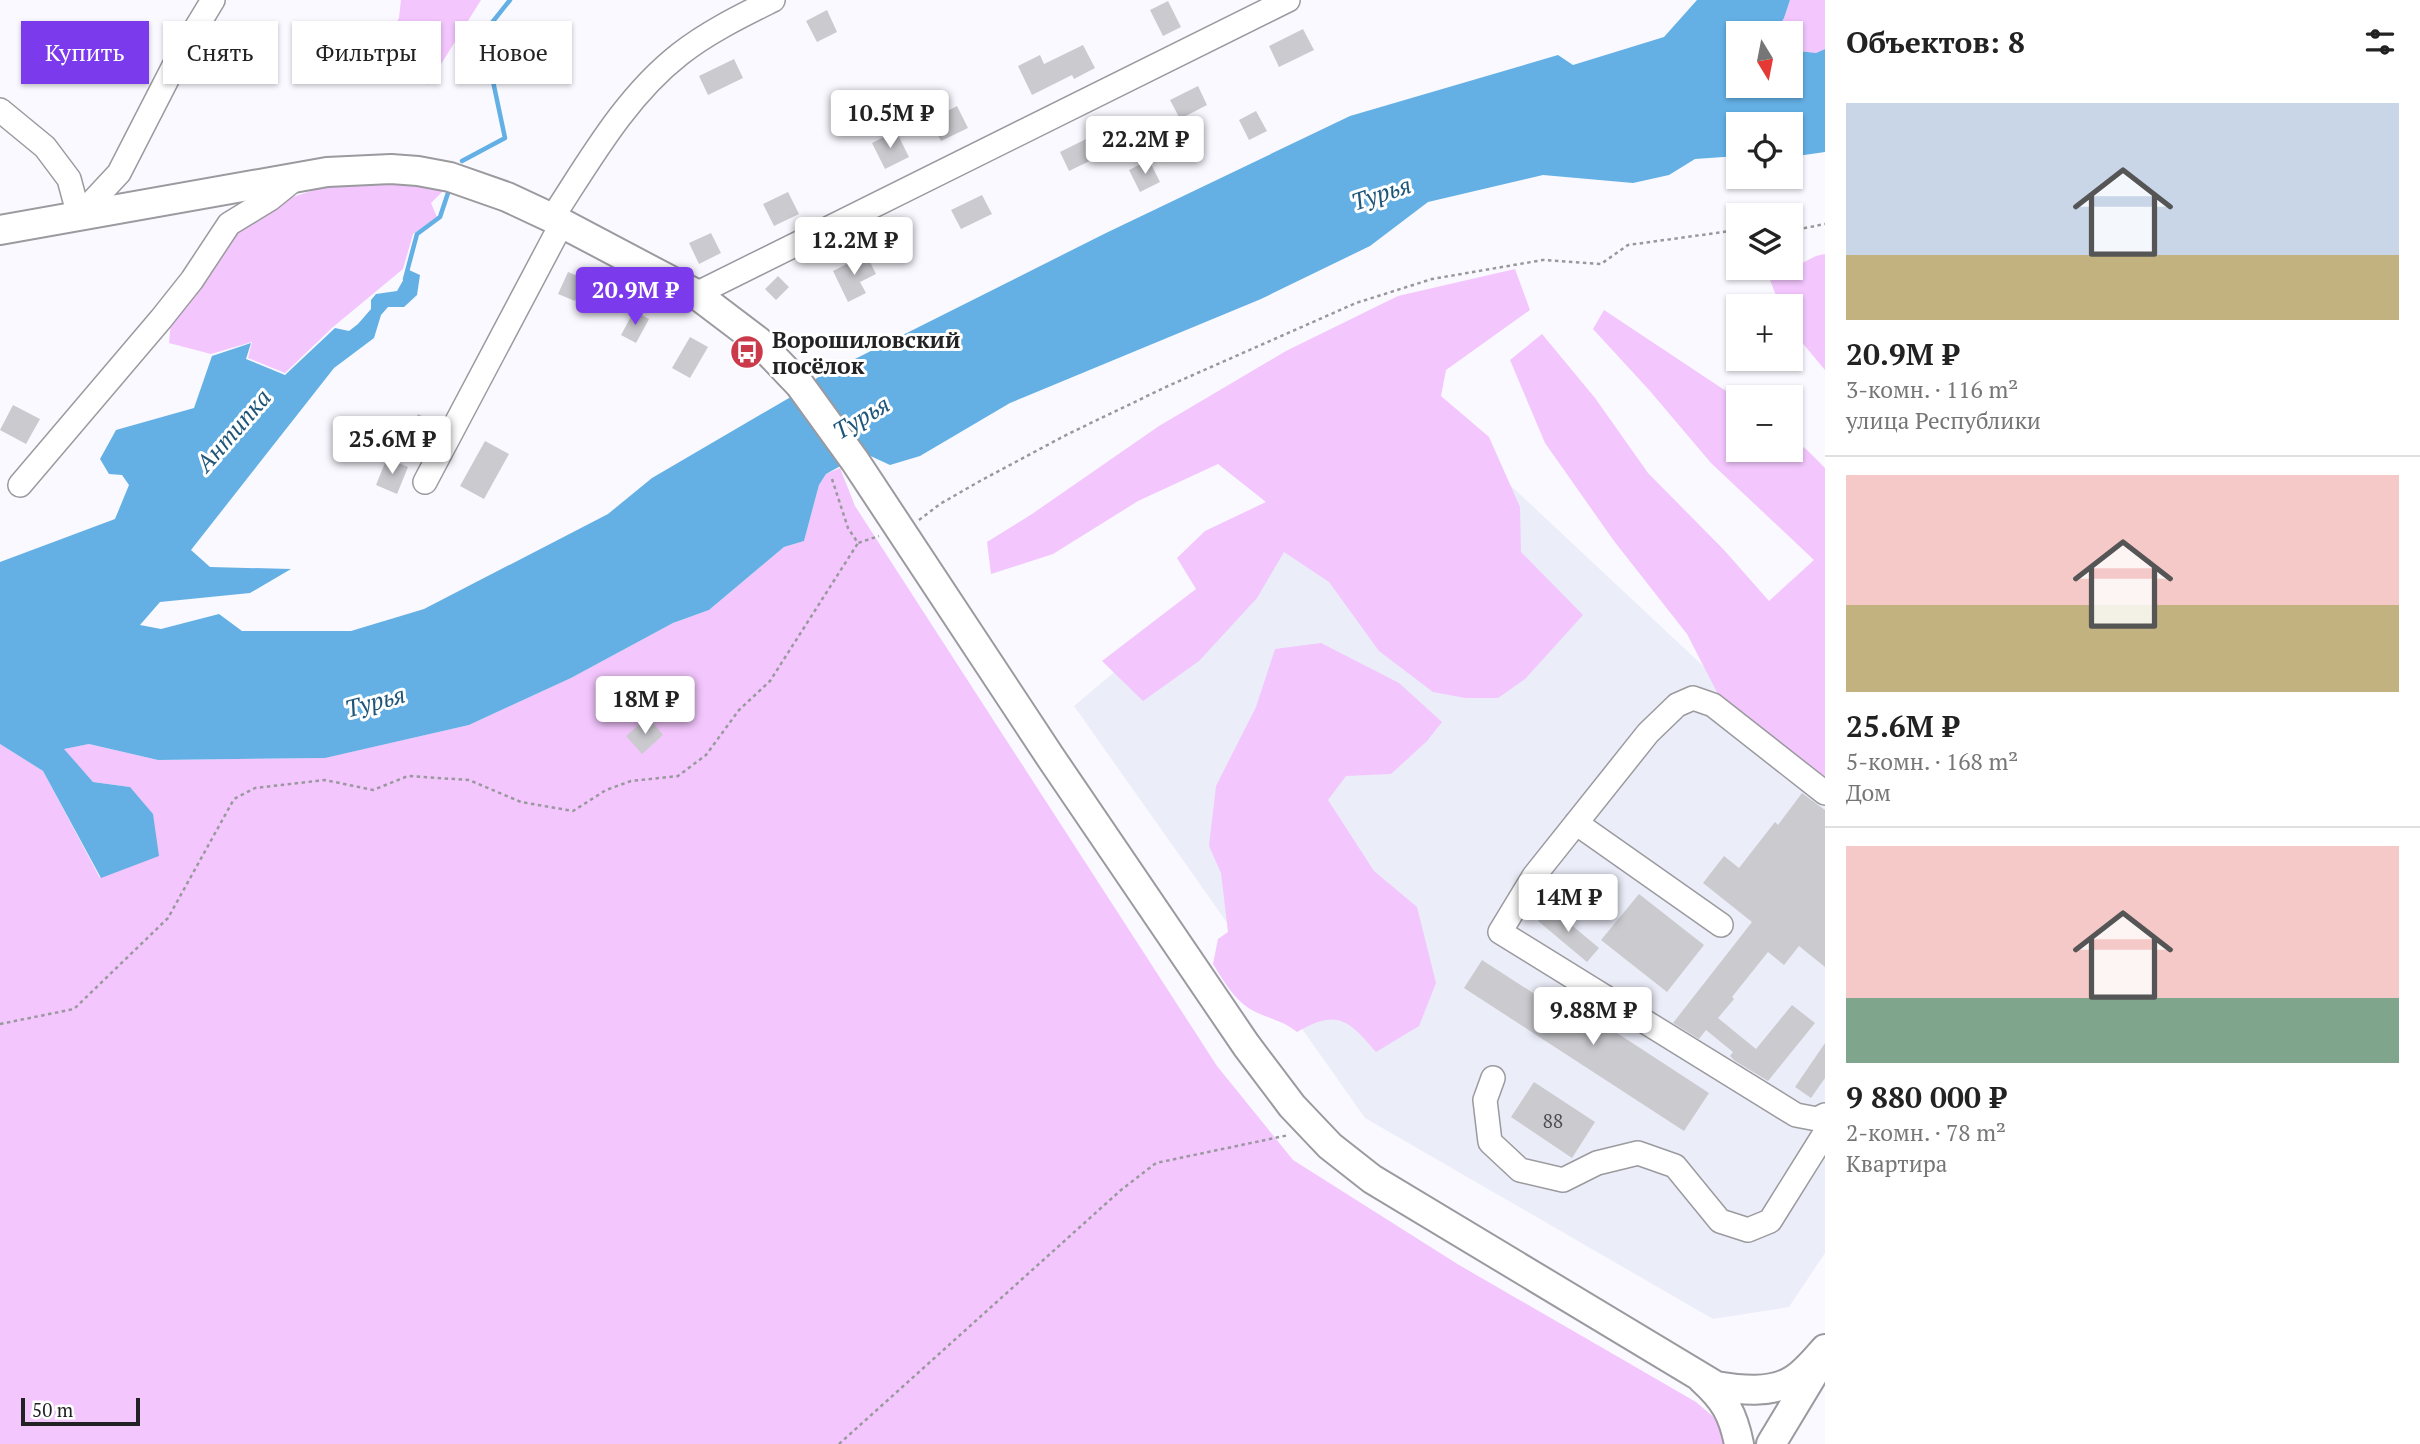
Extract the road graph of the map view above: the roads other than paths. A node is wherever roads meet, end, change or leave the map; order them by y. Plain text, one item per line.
1 (213, 0) edge
2 (773, 0) edge
3 (1288, 0) edge
4 (0, 110) edge
5 (297, 177) junction
6 (79, 216) junction
7 (557, 220) junction
8 (0, 230) edge
9 (696, 294) junction
10 (425, 482) dead end
11 (20, 485) dead end
12 (1825, 793) edge
13 (1576, 823) junction
14 (1721, 926) dead end
15 (1493, 1078) dead end
16 (1825, 1115) edge
17 (1825, 1133) edge
18 (1825, 1349) edge
19 (1825, 1355) edge
20 (1695, 1373) junction
21 (1739, 1444) edge
22 (1771, 1444) edge

1 - 6 street
2 - 7 street
3 - 9 street
4 - 6 street
5 - 6 main road
5 - 7 main road
5 - 11 street
6 - 8 main road
7 - 9 main road
7 - 10 street
9 - 20 main road
12 - 13 street
13 - 14 street
13 - 16 street
15 - 17 street
18 - 20 main road
19 - 22 main road
20 - 21 main road

